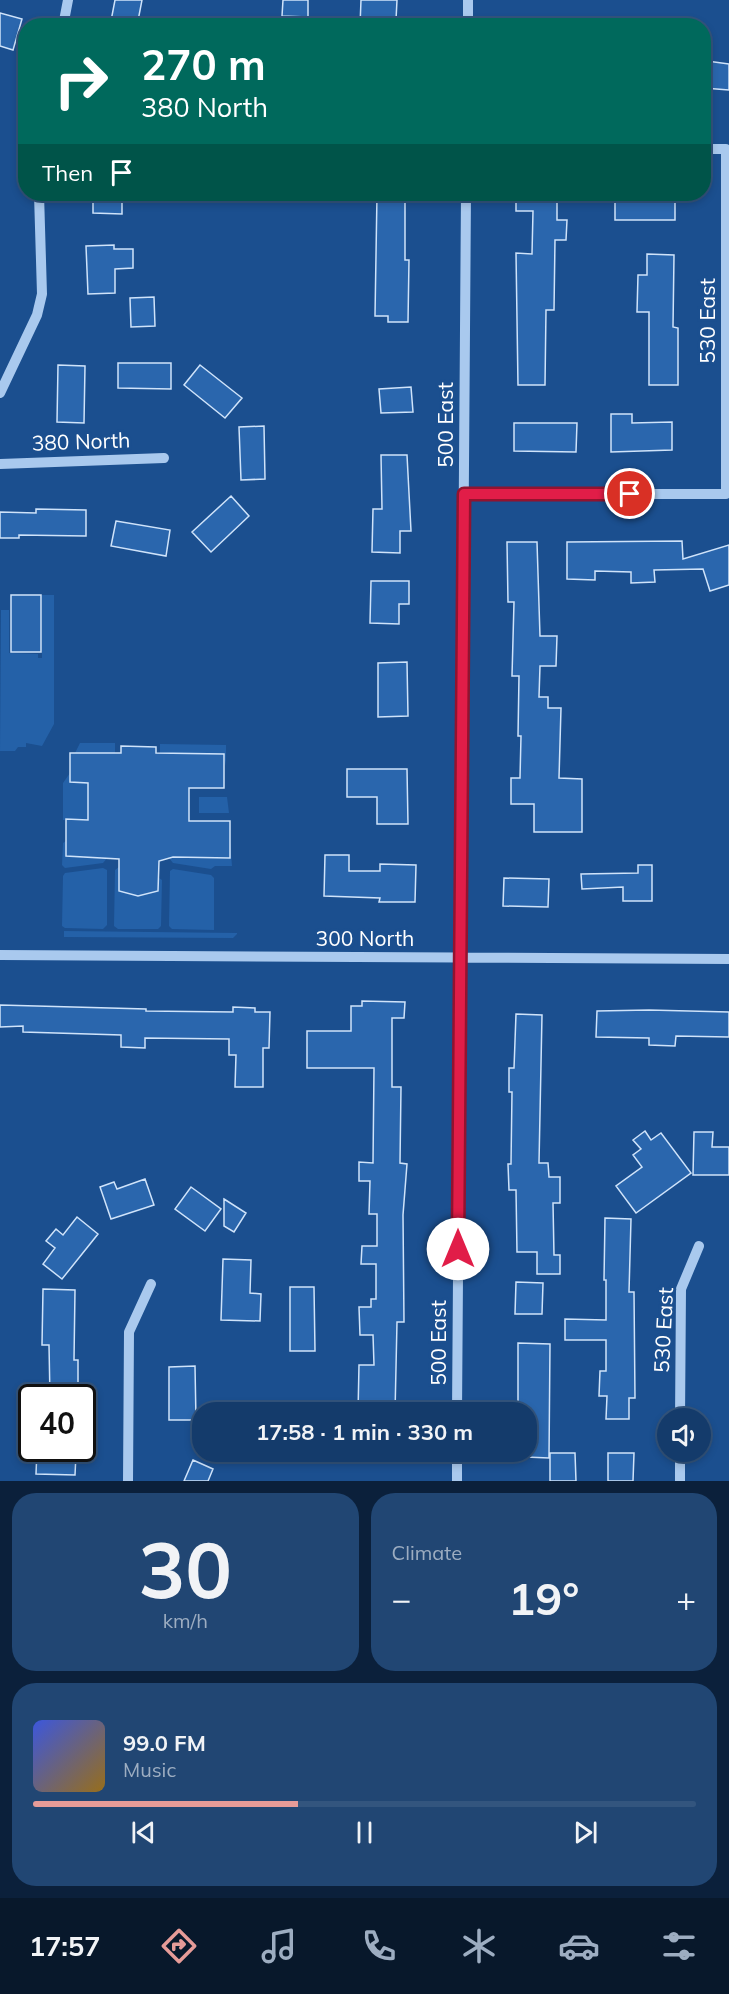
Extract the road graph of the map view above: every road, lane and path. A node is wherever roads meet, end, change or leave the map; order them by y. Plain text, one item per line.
1 (69, 0) edge
2 (468, 0) edge
3 (65, 18) edge
4 (468, 18) edge
5 (711, 149) edge
6 (39, 201) edge
7 (466, 201) edge
8 (0, 393) edge
9 (164, 458) dead end
10 (0, 464) edge
11 (464, 494) junction
12 (0, 955) edge
13 (460, 958) junction
14 (729, 960) edge
15 (699, 1246) dead end
16 (151, 1284) dead end
17 (457, 1402) edge
18 (680, 1408) edge
19 (457, 1462) edge
20 (680, 1462) edge
21 (128, 1481) edge
22 (457, 1481) edge
23 (680, 1481) edge

1 - 3 street
2 - 4 street
5 - 11 street, 530 East
6 - 8 street
7 - 11 street, 500 East
9 - 10 street, 380 North
11 - 13 street, 500 East
12 - 13 street, 300 North
13 - 14 street, 300 North
13 - 17 street, 500 East
15 - 18 street, 530 East
16 - 21 street
19 - 22 street
20 - 23 street

